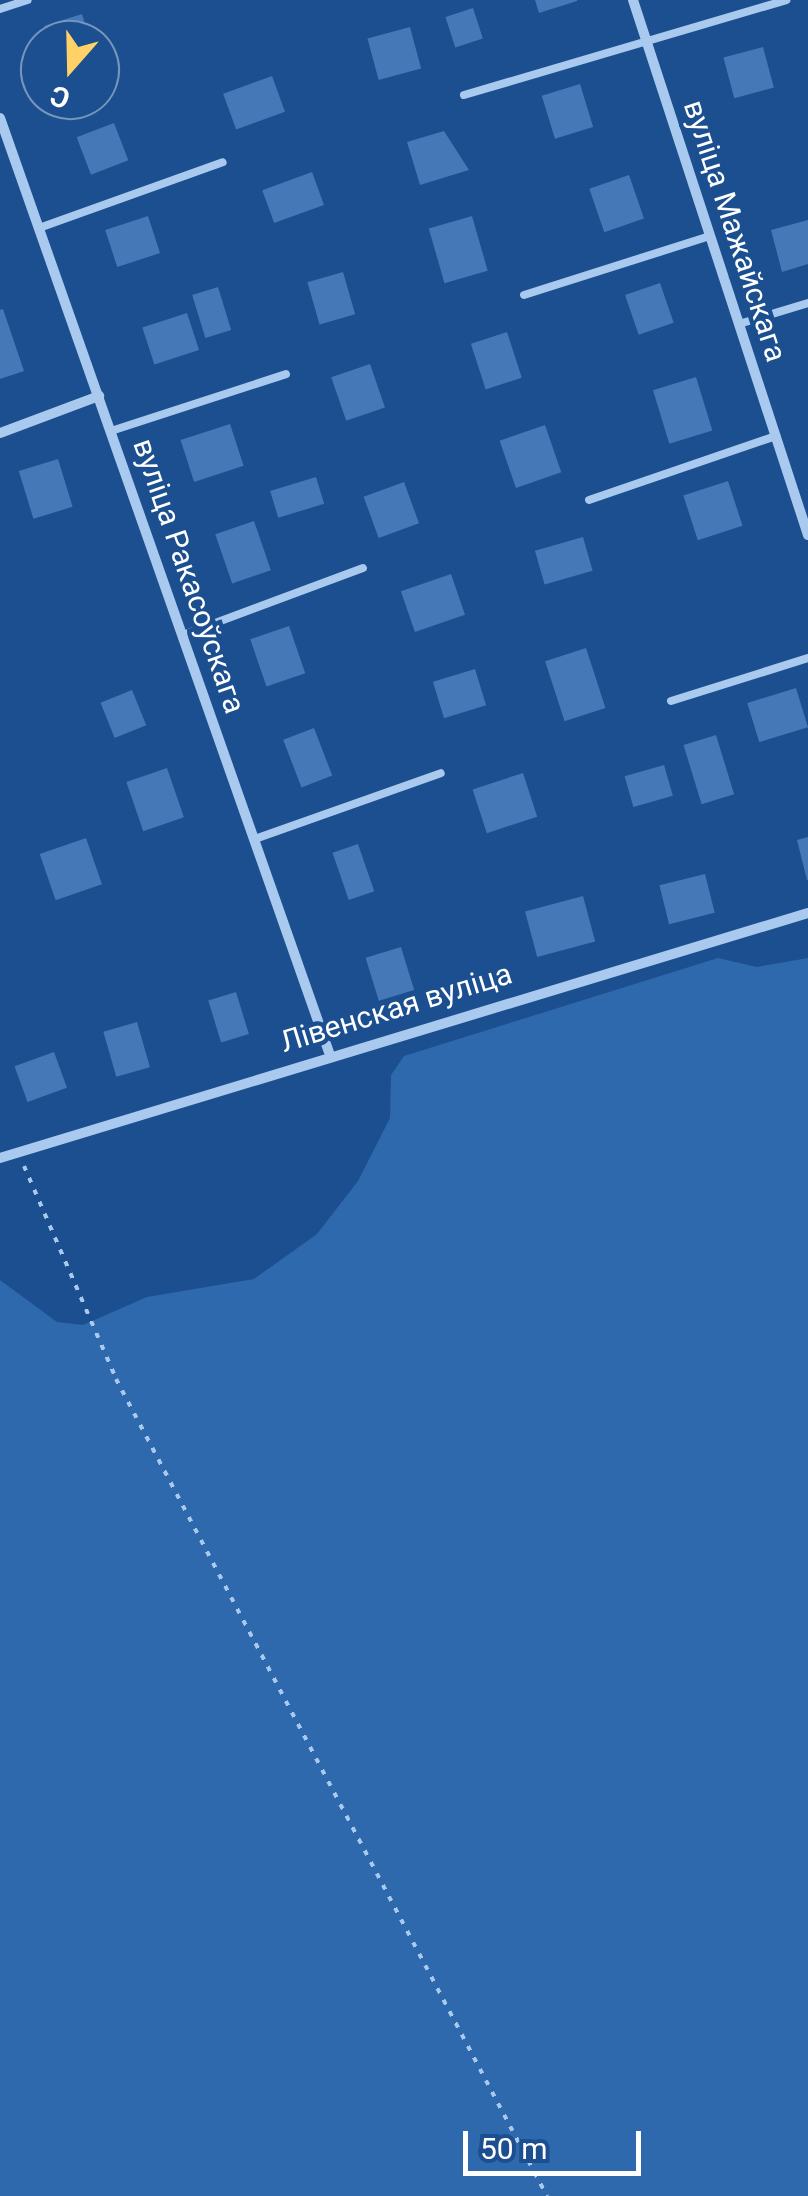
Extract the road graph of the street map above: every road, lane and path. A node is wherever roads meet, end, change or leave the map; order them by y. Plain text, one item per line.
1 (28, 0) edge
2 (633, 0) edge
3 (786, 0) edge
4 (0, 9) edge
5 (646, 38) junction
6 (464, 95) dead end
7 (0, 118) edge
8 (223, 162) dead end
9 (39, 228) junction
10 (710, 236) junction
11 (524, 295) dead end
12 (808, 303) edge
13 (738, 324) junction
14 (286, 374) dead end
15 (99, 396) junction
16 (111, 431) junction
17 (0, 434) edge
18 (776, 436) junction
19 (588, 500) dead end
20 (808, 535) edge
21 (362, 568) dead end
22 (184, 635) junction
23 (808, 658) edge
24 (671, 701) dead end
25 (441, 773) dead end
26 (254, 838) junction
27 (808, 912) edge
28 (329, 1052) junction
29 (18, 1153) junction
30 (0, 1158) edge
31 (547, 2196) edge

1 - 4 lane
2 - 5 street, вуліца Мажайскага
3 - 5 lane
5 - 6 lane
5 - 10 street, вуліца Мажайскага
7 - 9 street, вуліца Ракасоўскага
8 - 9 lane
9 - 15 street, вуліца Ракасоўскага
10 - 11 lane
10 - 13 street, вуліца Мажайскага
12 - 13 lane
13 - 18 street, вуліца Мажайскага
14 - 16 lane
15 - 16 street, вуліца Ракасоўскага
15 - 17 street
16 - 22 street, вуліца Ракасоўскага
18 - 19 lane
18 - 20 street, вуліца Мажайскага
21 - 22 lane
22 - 26 street, вуліца Ракасоўскага
23 - 24 lane
25 - 26 lane
26 - 28 street, вуліца Ракасоўскага
27 - 28 street, Лівенская вуліца
28 - 29 street, Лівенская вуліца
29 - 30 street, Лівенская вуліца
29 - 31 path

